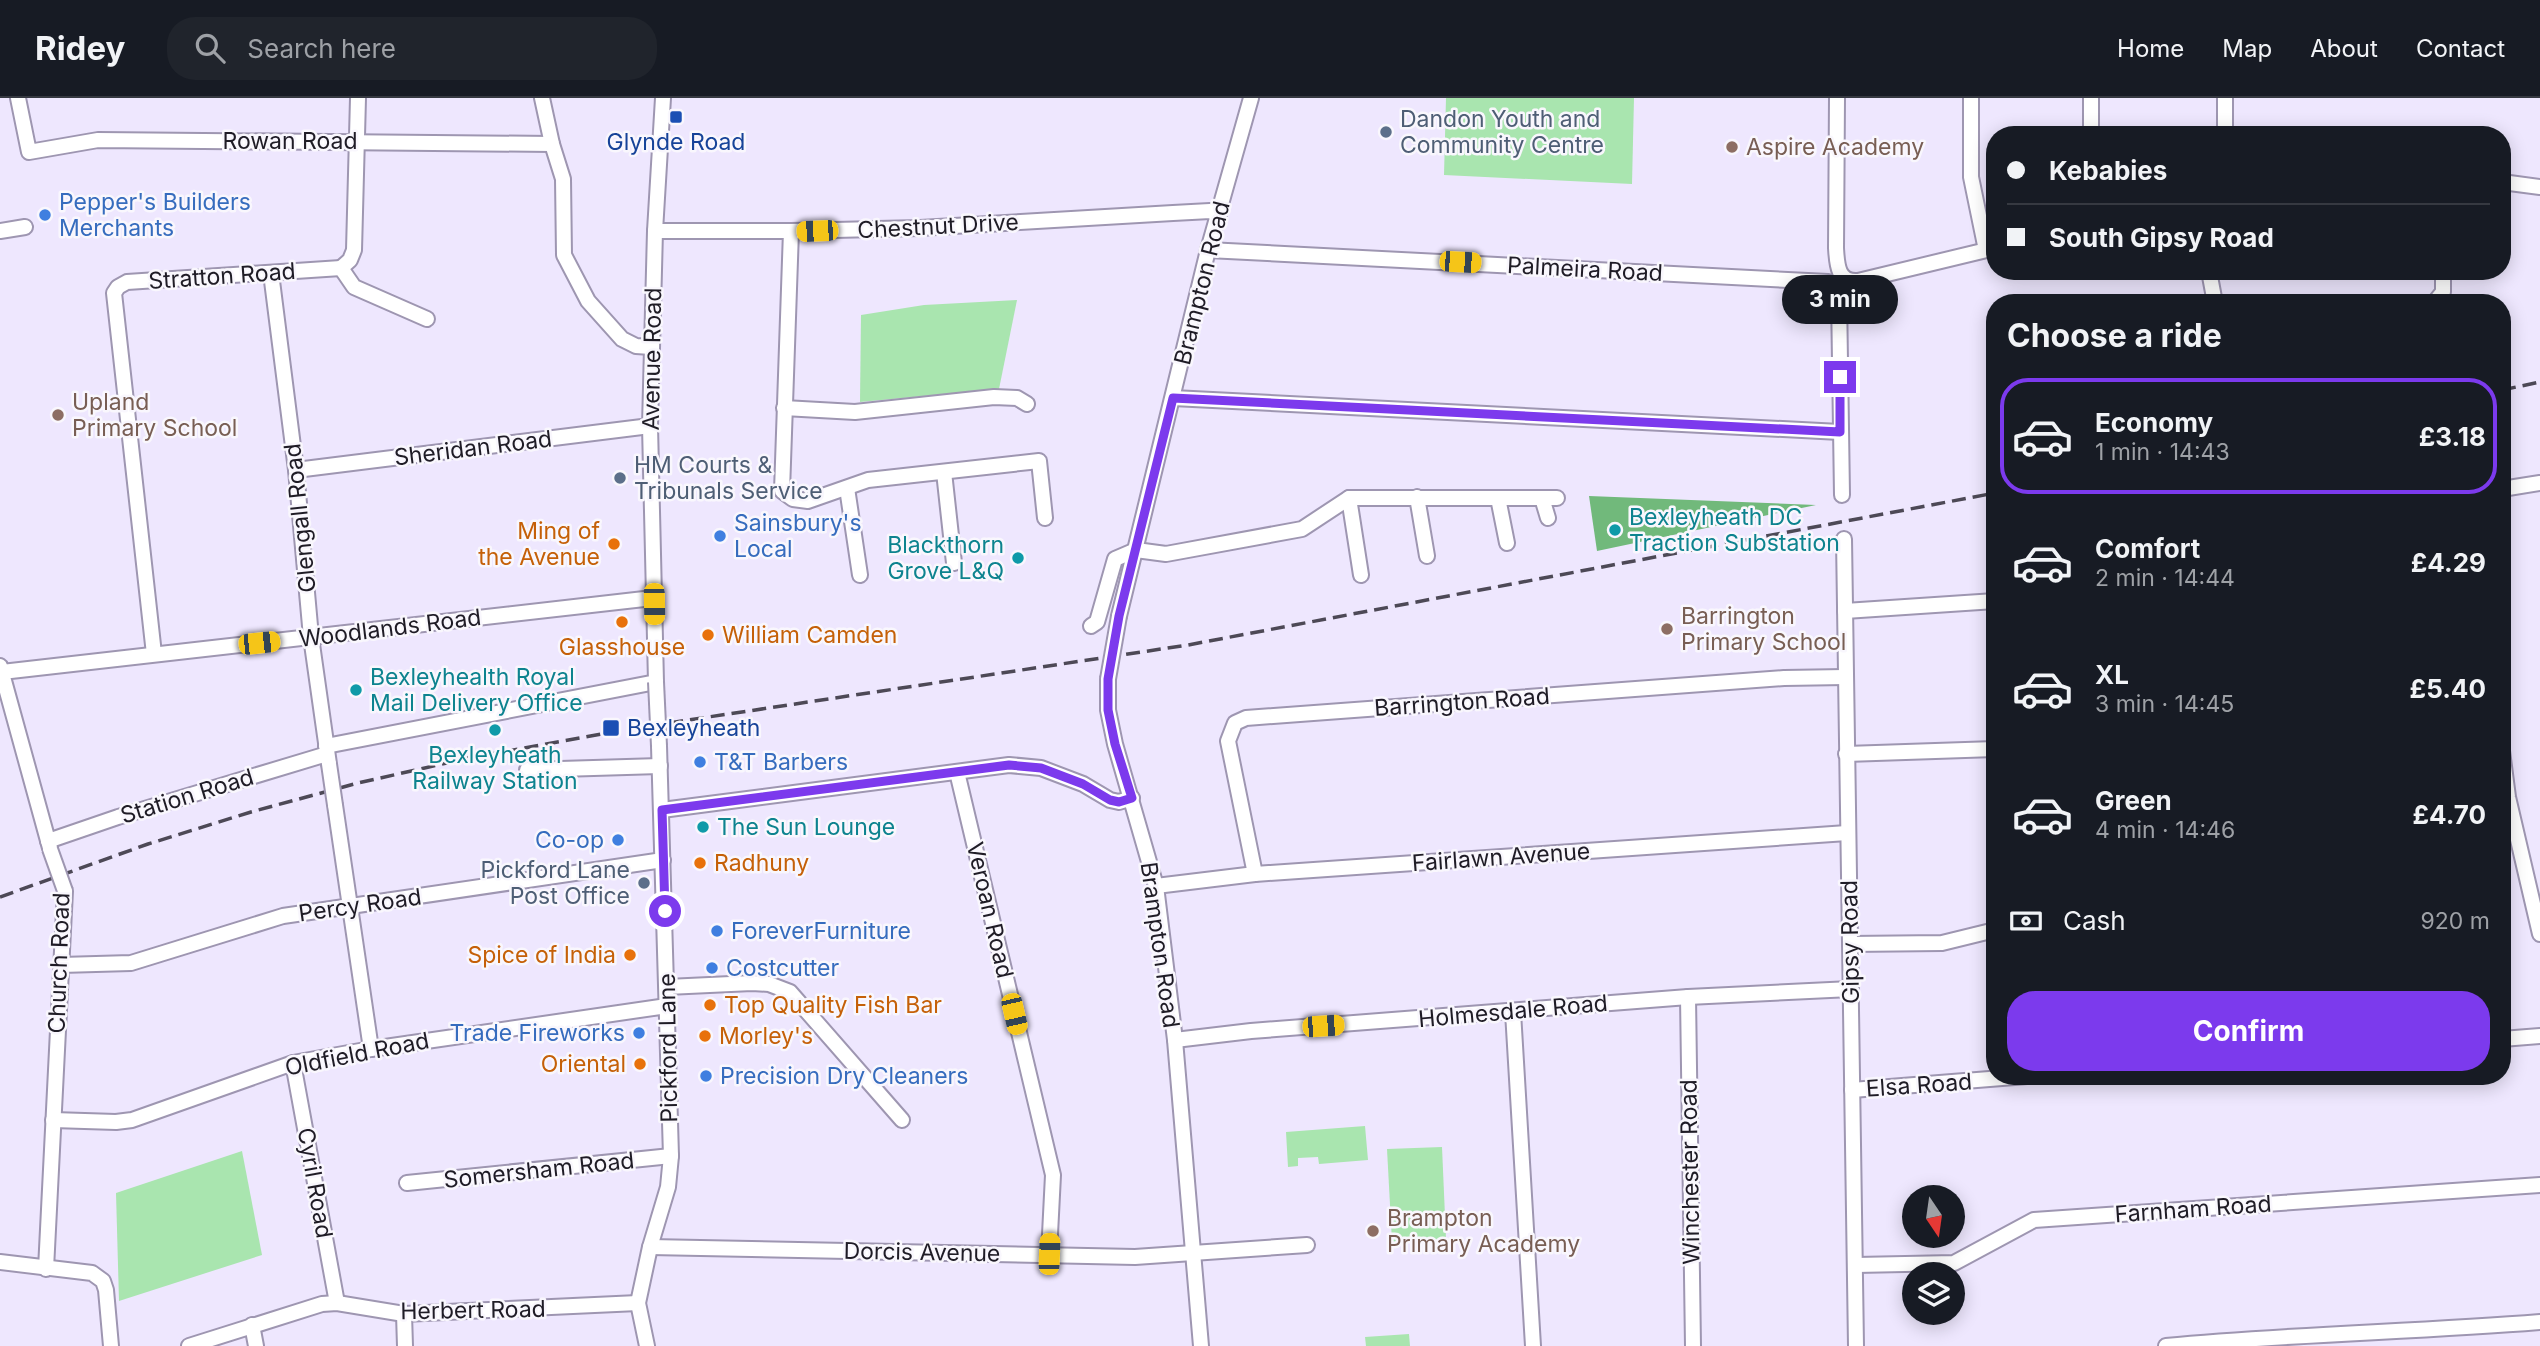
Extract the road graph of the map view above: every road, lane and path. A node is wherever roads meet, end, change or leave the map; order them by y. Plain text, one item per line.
1 (18, 98) edge
2 (358, 98) edge
3 (542, 98) edge
4 (663, 98) edge
5 (1251, 98) edge
6 (1837, 98) edge
7 (1971, 98) edge
8 (2091, 98) edge
9 (2225, 98) edge
10 (2091, 126) edge
11 (2225, 126) edge
12 (356, 142) junction
13 (552, 144) junction
14 (2511, 183) edge
15 (2540, 187) edge
16 (1219, 215) junction
17 (25, 228) dead end
18 (0, 231) edge
19 (655, 231) junction
20 (791, 231) junction
21 (1986, 231) edge
22 (1208, 250) junction
23 (1986, 250) edge
24 (341, 268) junction
25 (271, 273) junction
26 (1839, 282) junction
27 (427, 318) dead end
28 (651, 347) junction
29 (1173, 398) junction
30 (1027, 404) dead end
31 (784, 408) junction
32 (650, 426) junction
33 (1840, 432) junction
34 (296, 470) junction
35 (944, 472) junction
36 (2540, 482) edge
37 (2511, 487) edge
38 (847, 488) junction
39 (1842, 495) dead end
40 (1417, 497) junction
41 (1349, 498) junction
42 (1498, 498) junction
43 (1045, 517) dead end
44 (1548, 519) dead end
45 (1844, 538) dead end
46 (1507, 543) dead end
47 (1136, 550) junction
48 (1427, 556) dead end
49 (954, 563) dead end
50 (860, 575) dead end
51 (1361, 575) dead end
52 (653, 597) junction
53 (1986, 602) edge
54 (1845, 611) junction
55 (1091, 626) dead end
56 (312, 637) junction
57 (154, 654) junction
58 (1, 669) edge
59 (1845, 677) junction
60 (656, 682) junction
61 (659, 746) joint
62 (1986, 749) edge
63 (1846, 754) junction
64 (327, 755) junction
65 (660, 766) junction
66 (527, 769) dead end
67 (957, 772) junction
68 (1132, 798) junction
69 (662, 810) junction
70 (2511, 810) edge
71 (1847, 833) junction
72 (49, 845) junction
73 (663, 860) junction
74 (1255, 874) junction
75 (1156, 886) junction
76 (349, 906) junction
77 (1986, 932) edge
78 (2540, 934) edge
79 (1850, 944) junction
80 (61, 965) junction
81 (667, 987) junction
82 (1851, 989) junction
83 (1688, 997) junction
84 (667, 1006) junction
85 (1513, 1012) junction
86 (2540, 1036) edge
87 (2511, 1038) edge
88 (1175, 1040) junction
89 (371, 1049) junction
90 (293, 1063) junction
91 (1986, 1079) edge
92 (1852, 1090) junction
93 (902, 1119) dead end
94 (53, 1120) junction
95 (671, 1156) junction
96 (407, 1183) dead end
97 (2540, 1185) edge
98 (1307, 1245) dead end
99 (650, 1247) junction
100 (1193, 1253) junction
101 (1049, 1254) junction
102 (0, 1262) edge
103 (1856, 1265) junction
104 (46, 1269) junction
105 (337, 1303) junction
106 (638, 1303) junction
107 (404, 1314) junction
108 (2540, 1322) edge
109 (252, 1325) junction
110 (111, 1346) edge
111 (189, 1346) edge
112 (256, 1346) edge
113 (405, 1346) edge
114 (647, 1346) edge
115 (1201, 1346) edge
116 (1533, 1346) edge
117 (1693, 1346) edge
118 (1856, 1346) edge
119 (2166, 1346) edge

1 - 12 street, Rowan Road
2 - 12 street
3 - 13 street
4 - 19 street, Avenue Road
5 - 16 street, Brampton Road
6 - 26 street
7 - 21 street
8 - 10 street
9 - 11 street
12 - 13 street, Rowan Road
12 - 24 street
13 - 28 street
14 - 15 street
16 - 20 street, Chestnut Drive
16 - 22 street, Brampton Road
17 - 18 street
19 - 20 street, Chestnut Drive
19 - 28 street, Avenue Road
20 - 31 street
22 - 26 street, Palmeira Road
22 - 29 street, Brampton Road
23 - 26 street, Palmeira Road
24 - 25 street, Stratton Road
24 - 27 street
25 - 34 street, Glengall Road
25 - 57 street, Stratton Road
26 - 33 street
28 - 32 street, Avenue Road
29 - 33 street
29 - 47 street, Brampton Road
30 - 31 street
31 - 38 street
32 - 34 street, Sheridan Road
32 - 52 street, Avenue Road
33 - 39 street
34 - 56 street, Glengall Road
35 - 38 street
35 - 43 street
35 - 49 street
36 - 37 street
38 - 50 street
40 - 41 street
40 - 42 street
40 - 48 street
41 - 47 street
41 - 51 street
42 - 44 street
42 - 46 street
45 - 54 street, Gipsy Road
47 - 55 street
47 - 68 street, Brampton Road, bridge
52 - 56 street, Woodlands Road
52 - 60 street, Avenue Road
53 - 54 street
54 - 59 street, Gipsy Road
56 - 57 street, Woodlands Road
56 - 64 street, Glengall Road
57 - 58 street, Woodlands Road
58 - 72 street, Church Road
59 - 63 street, Gipsy Road
59 - 74 street, Barrington Road
60 - 61 street, Avenue Road, bridge
60 - 64 street, Station Road
61 - 65 street, Pickford Lane
62 - 63 street
63 - 71 street, Gipsy Road
64 - 72 street, Station Road
64 - 76 street, Glengall Road, bridge
65 - 66 street
65 - 69 street, Pickford Lane
67 - 68 street
67 - 69 street
67 - 101 street, Veroan Road
68 - 75 street, Brampton Road
69 - 73 street, Pickford Lane
70 - 78 street
71 - 74 street, Fairlawn Avenue
71 - 79 street, Gipsy Road
72 - 80 street, Church Road, bridge
73 - 76 street, Percy Road
73 - 81 street, Pickford Lane
74 - 75 street, Fairlawn Avenue
75 - 88 street, Brampton Road
76 - 80 street, Percy Road
76 - 89 street, Glengall Road
77 - 79 street
79 - 82 street, Gipsy Road
80 - 94 street, Church Road
81 - 84 street, Pickford Lane
81 - 93 street
82 - 83 street, Holmesdale Road
82 - 92 street, Gipsy Road
83 - 85 street, Holmesdale Road
83 - 117 street, Winchester Road
84 - 89 street, Oldfield Road
84 - 95 street, Pickford Lane
85 - 88 street, Holmesdale Road
85 - 116 street
86 - 87 street
88 - 100 street, Brampton Road
89 - 90 street, Oldfield Road
90 - 94 street, Oldfield Road
90 - 105 street, Cyril Road
91 - 92 street, Elsa Road
92 - 103 street, Gipsy Road
94 - 104 street, Church Road
95 - 96 street, Somersham Road
95 - 99 street, Pickford Lane
97 - 103 street, Farnham Road
98 - 100 street, Dorcis Avenue
99 - 101 street, Dorcis Avenue
99 - 106 street, Pickford Lane
100 - 101 street, Dorcis Avenue
100 - 115 street, Brampton Road
102 - 104 street
103 - 118 street, Gipsy Road
104 - 110 street
105 - 107 street, Herbert Road
105 - 109 street, Herbert Road
106 - 107 street, Herbert Road
106 - 114 street, Pickford Lane
107 - 113 street
108 - 119 street
109 - 111 street, Herbert Road
109 - 112 street

